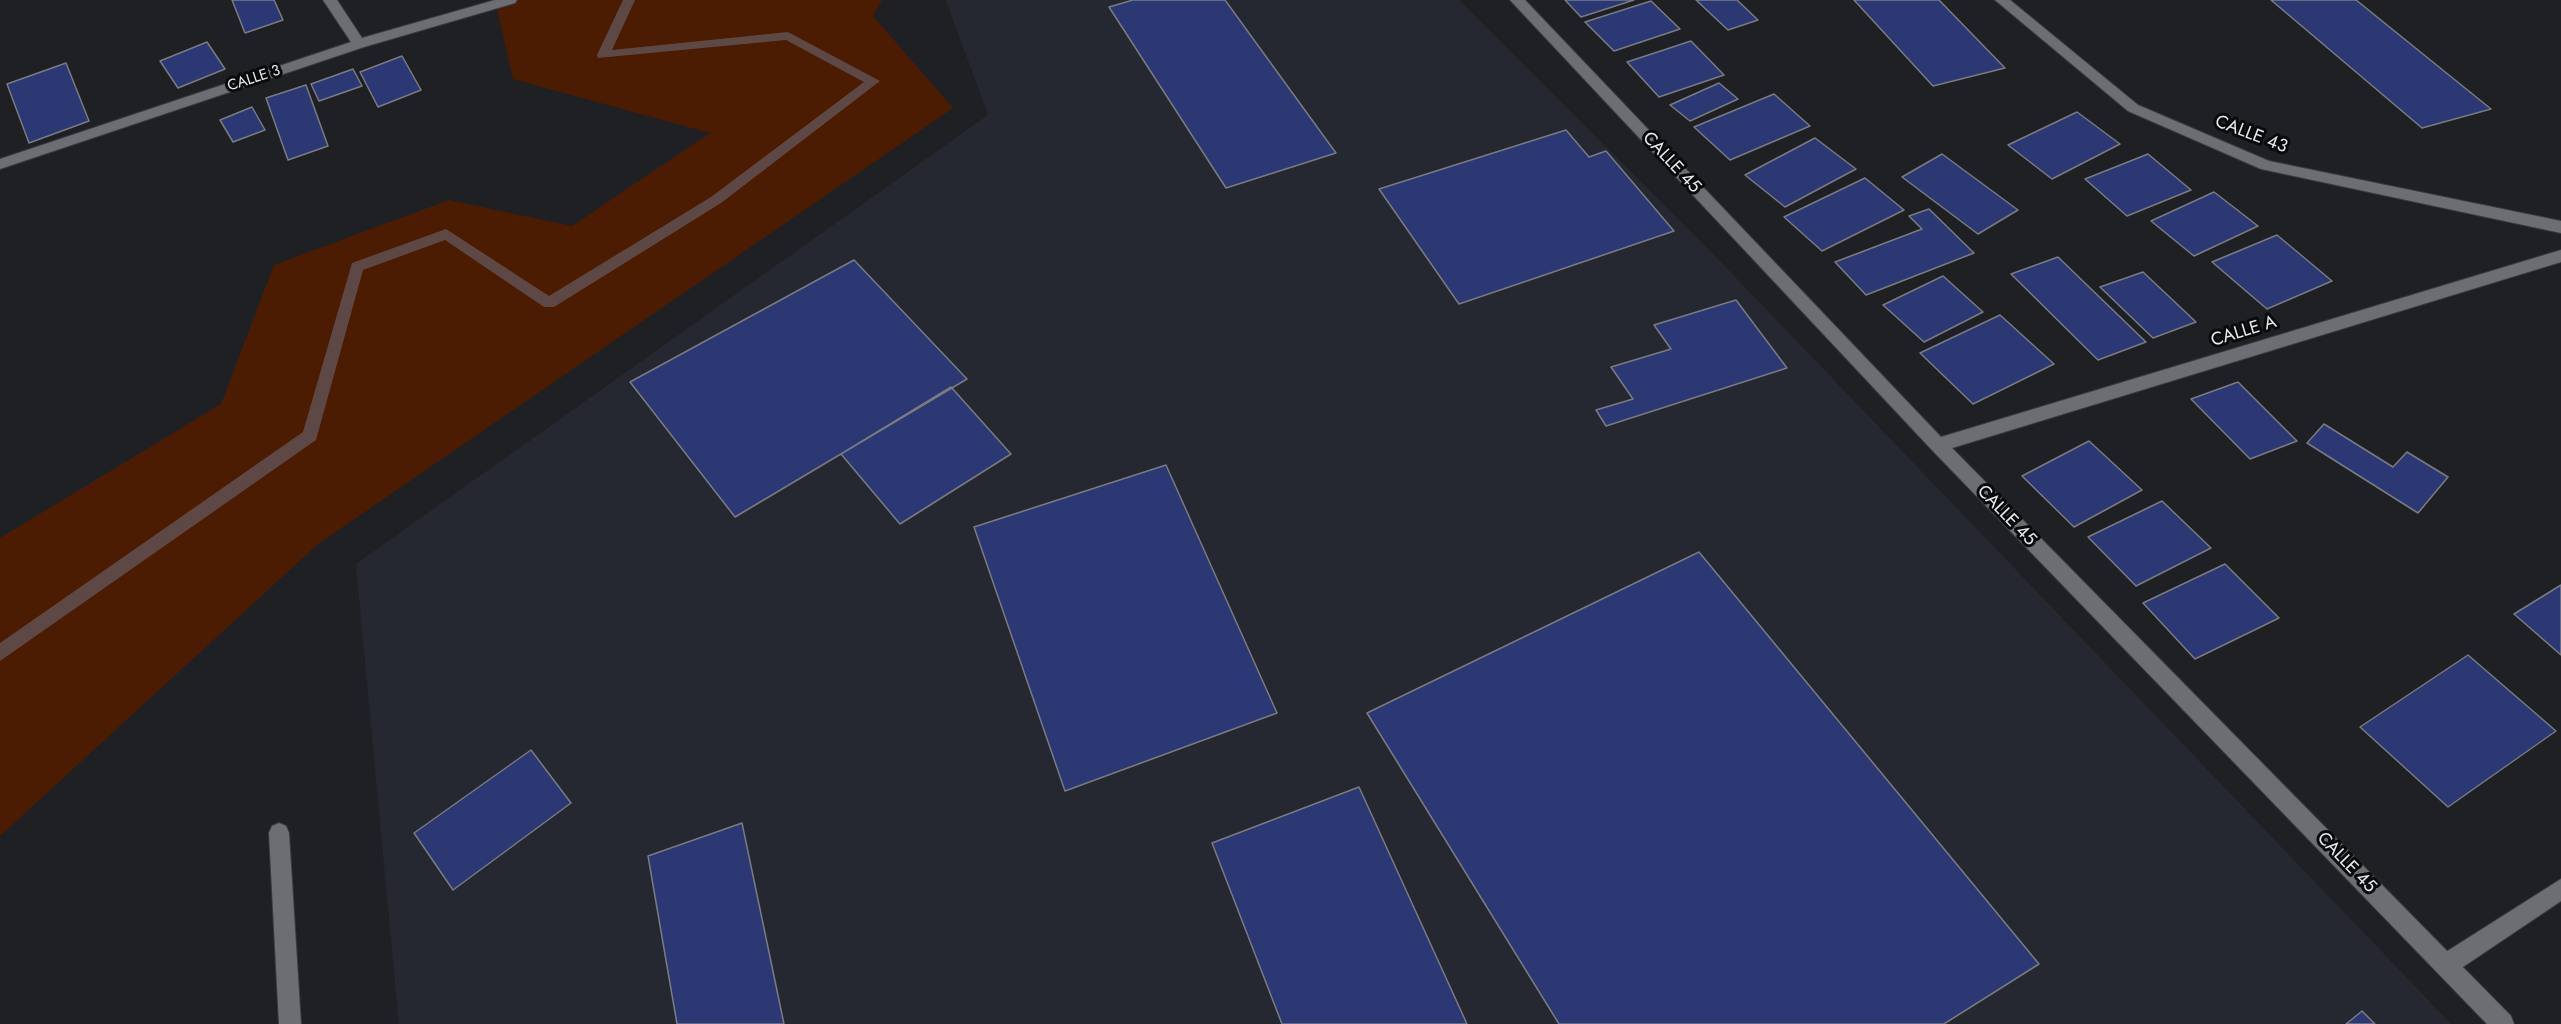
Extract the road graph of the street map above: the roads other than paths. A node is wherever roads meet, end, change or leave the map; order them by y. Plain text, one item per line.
1 (330, 0) edge
2 (510, 0) edge
3 (1517, 0) edge
4 (2002, 0) edge
5 (359, 44) junction
6 (0, 164) edge
7 (2561, 227) edge
8 (2561, 256) edge
9 (1938, 445) junction
10 (279, 833) dead end
11 (2561, 889) edge
12 (2446, 965) junction
13 (290, 1024) edge
14 (2503, 1024) edge

1 - 5 street
2 - 5 street, CALLE 3
3 - 9 street, CALLE 45
4 - 7 street, CALLE 43
5 - 6 street, CALLE 3
8 - 9 street, CALLE A
9 - 12 street, CALLE 45
10 - 13 street
11 - 12 street
12 - 14 street, CALLE 45

